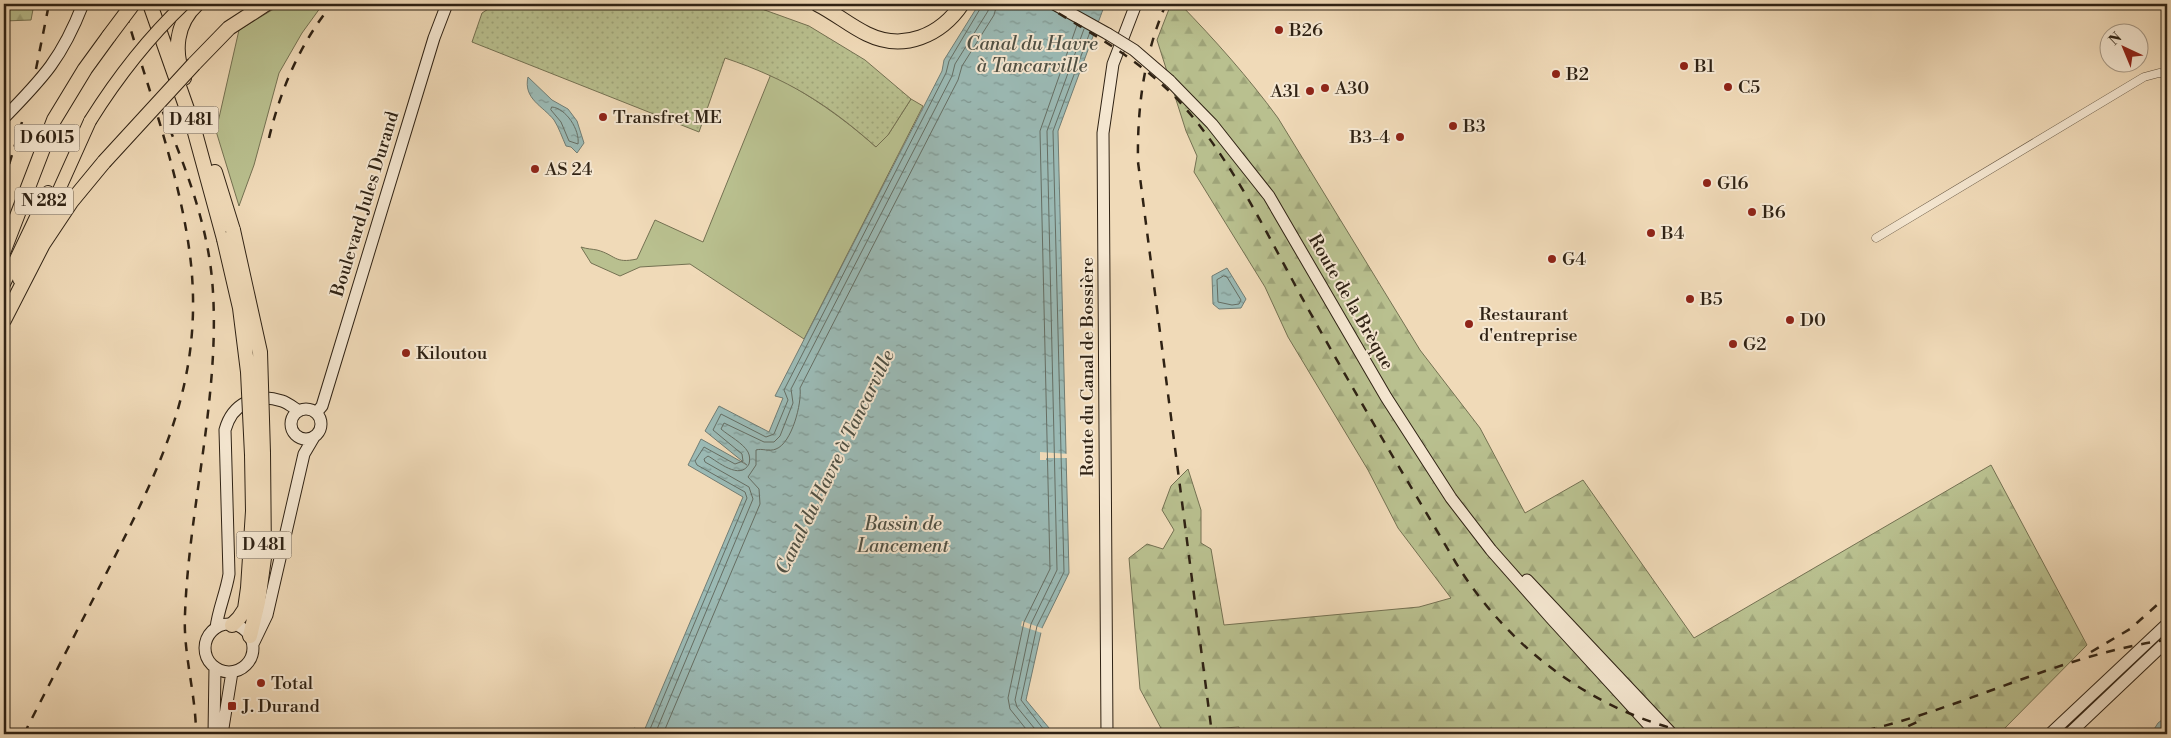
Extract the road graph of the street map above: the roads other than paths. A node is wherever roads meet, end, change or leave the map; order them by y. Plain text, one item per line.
1 (82, 4) edge
2 (133, 4) edge
3 (150, 4) edge
4 (184, 4) edge
5 (197, 4) edge
6 (266, 4) edge
7 (447, 4) edge
8 (818, 4) edge
9 (962, 4) edge
10 (1054, 4) edge
11 (1136, 4) edge
12 (2167, 74) edge
13 (4, 118) edge
14 (90, 121) junction
15 (228, 235) junction
16 (1876, 238) dead end
17 (4, 250) edge
18 (4, 284) edge
19 (4, 319) edge
20 (299, 411) junction
21 (316, 413) junction
22 (314, 437) junction
23 (257, 454) junction
24 (1451, 498) junction
25 (232, 624) junction
26 (2167, 624) edge
27 (216, 628) junction
28 (251, 640) junction
29 (2167, 641) edge
30 (215, 667) junction
31 (232, 672) junction
32 (214, 734) edge
33 (222, 734) edge
34 (1107, 734) edge
35 (1657, 734) edge
36 (1672, 734) edge
37 (2050, 734) edge
38 (2069, 734) edge

1 - 13 main road
2 - 17 highway, D 6015, bridge
3 - 15 highway, D 481
4 - 14 main road, N 282, bridge
5 - 15 highway, D 481
6 - 19 highway, D 6015, bridge
7 - 21 main road, Boulevard Jules Durand
8 - 9 highway
10 - 24 main road, Route de la Brèque, bridge
11 - 34 main road, Route du Canal de Bossière
12 - 16 street
14 - 18 main road, N 282
14 - 19 main road, N 282
15 - 23 highway, D 481, bridge
20 - 21 main road
20 - 22 main road
20 - 27 main road
21 - 22 main road
22 - 28 main road
23 - 25 highway, D 481
23 - 28 highway, D 481
24 - 35 main road, Route de la Brèque
24 - 36 main road
25 - 27 main road
25 - 28 main road
26 - 37 main road
27 - 30 main road
28 - 31 main road
29 - 38 main road
30 - 31 main road
30 - 32 main road
31 - 33 main road

